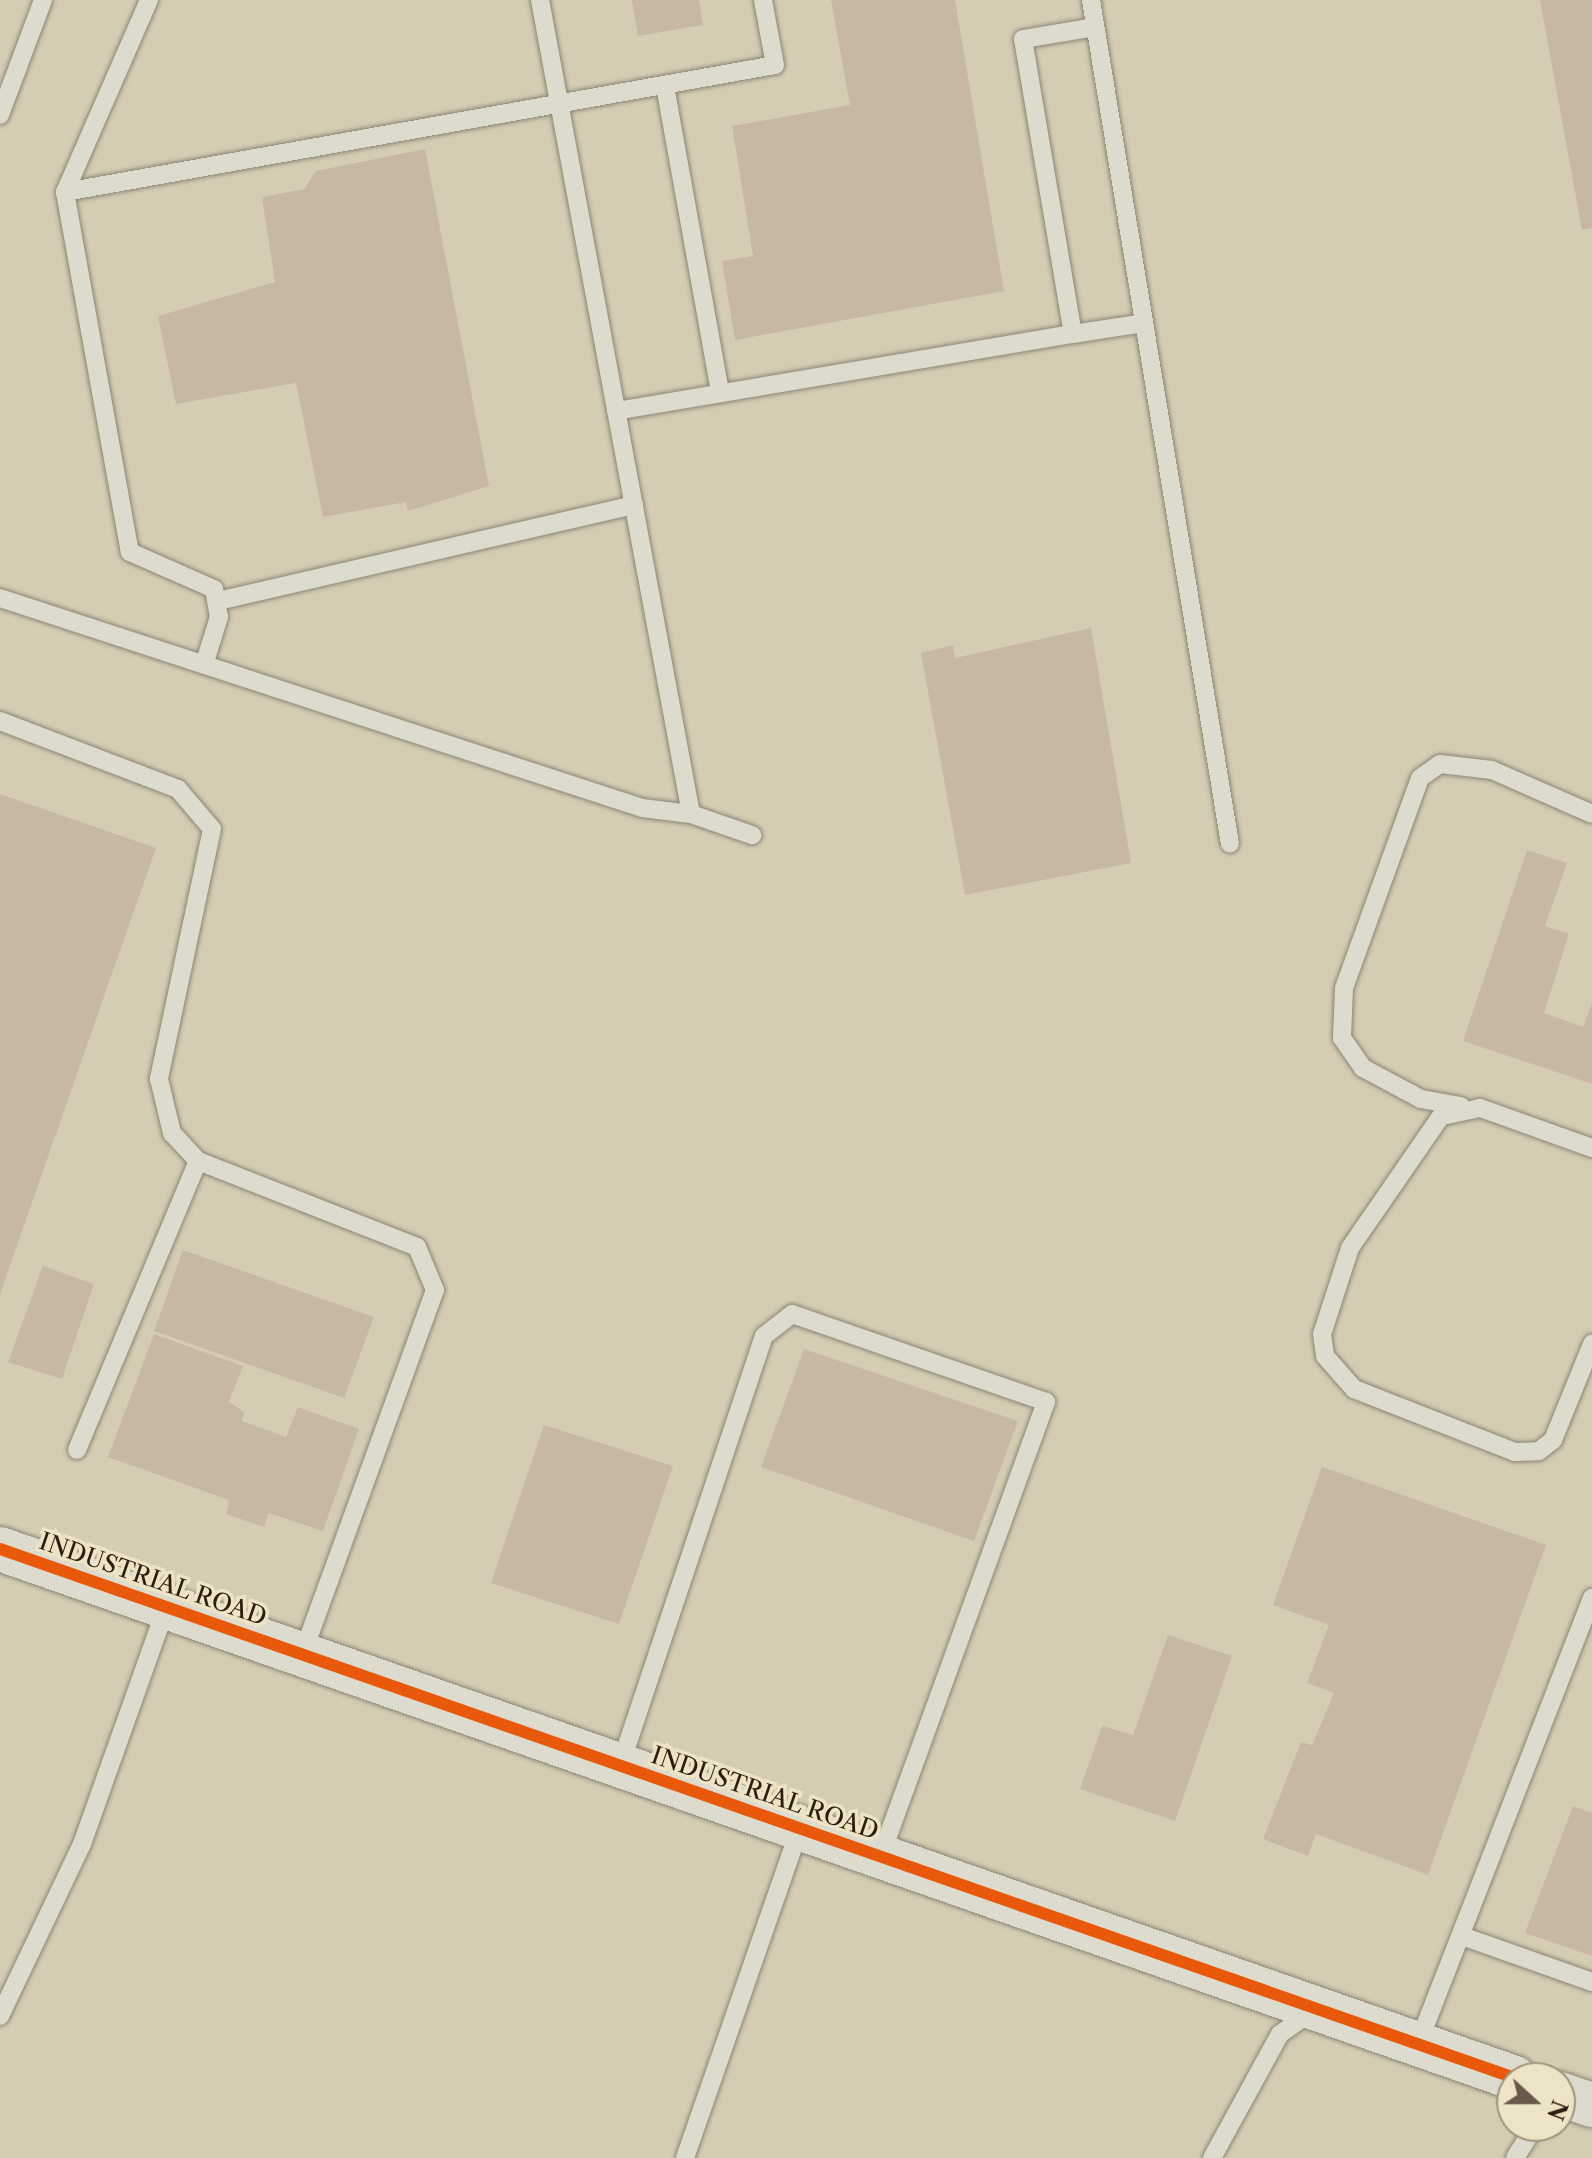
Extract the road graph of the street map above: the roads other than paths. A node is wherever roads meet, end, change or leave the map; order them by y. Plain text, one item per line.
1 (43, 0) edge
2 (149, 0) edge
3 (540, 0) edge
4 (763, 0) edge
5 (1091, 0) edge
6 (1095, 27) junction
7 (665, 86) junction
8 (558, 105) junction
9 (0, 115) edge
10 (65, 192) junction
11 (1144, 323) junction
12 (1073, 334) junction
13 (720, 393) junction
14 (616, 411) junction
15 (634, 505) junction
16 (0, 598) edge
17 (218, 601) junction
18 (204, 665) junction
19 (0, 721) edge
20 (691, 814) junction
21 (1592, 814) edge
22 (752, 835) dead end
23 (1230, 844) dead end
24 (1461, 1106) junction
25 (1592, 1148) edge
26 (198, 1161) junction
27 (1592, 1344) edge
28 (77, 1450) dead end
29 (0, 1549) edge
30 (1592, 1598) edge
31 (166, 1608) junction
32 (302, 1655) junction
33 (620, 1766) junction
34 (800, 1828) junction
35 (880, 1857) junction
36 (1462, 1936) junction
37 (1592, 1982) edge
38 (1317, 2009) junction
39 (0, 2016) edge
40 (1418, 2044) junction
41 (1496, 2071) edge
42 (685, 2158) edge
43 (1212, 2158) edge

1 - 9 lane
2 - 10 lane
3 - 8 lane
4 - 7 lane
5 - 6 lane
6 - 11 lane
6 - 12 lane
7 - 8 lane
7 - 13 lane
8 - 10 lane
8 - 14 lane
10 - 17 lane
11 - 12 lane
11 - 23 lane
12 - 13 lane
13 - 14 lane
14 - 15 lane
15 - 17 lane
15 - 20 lane
16 - 18 lane
17 - 18 lane
18 - 20 lane
19 - 26 lane
20 - 22 lane
21 - 24 lane
24 - 25 lane
24 - 27 lane
26 - 28 lane
26 - 32 lane
29 - 31 street, INDUSTRIAL ROAD
30 - 36 lane
31 - 32 street, INDUSTRIAL ROAD
31 - 39 lane
32 - 33 street, INDUSTRIAL ROAD
33 - 34 street, INDUSTRIAL ROAD
33 - 35 lane
34 - 35 street, INDUSTRIAL ROAD
34 - 42 lane
35 - 38 street, INDUSTRIAL ROAD
36 - 37 lane
36 - 40 lane
38 - 40 street, INDUSTRIAL ROAD
38 - 43 lane
40 - 41 street, INDUSTRIAL ROAD

